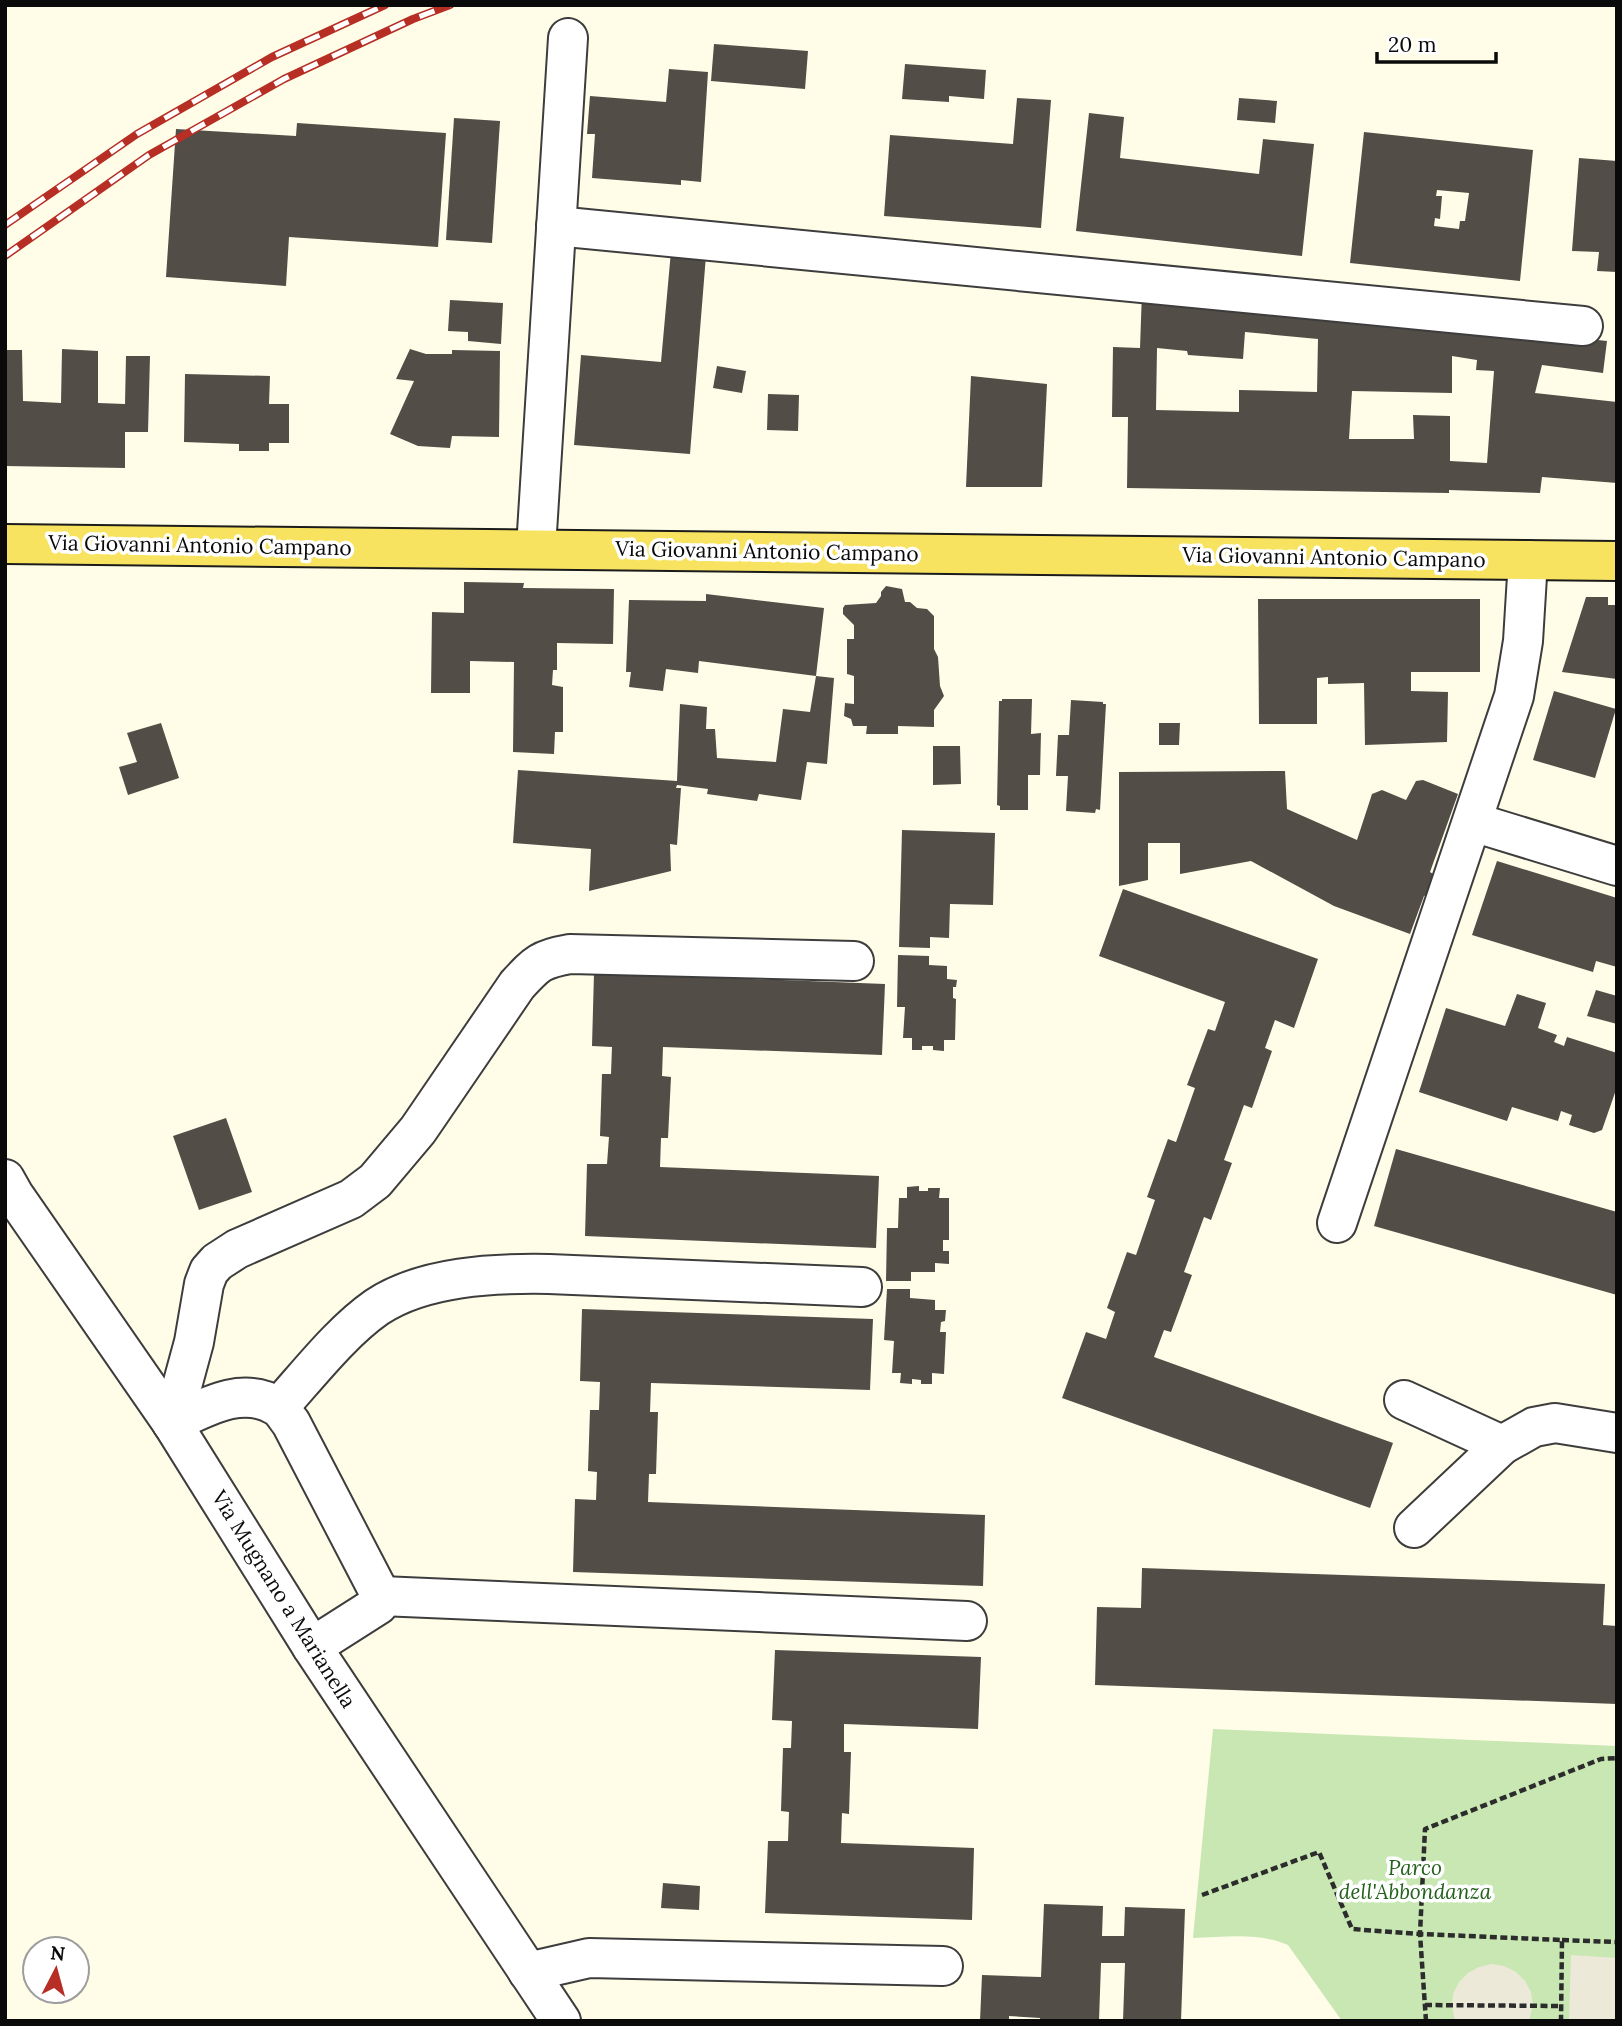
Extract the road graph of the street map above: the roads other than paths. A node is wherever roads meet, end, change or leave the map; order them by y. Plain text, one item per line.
1 (568, 38) dead end
2 (556, 226) junction
3 (1583, 326) dead end
4 (5, 544) edge
5 (536, 548) junction
6 (1528, 560) junction
7 (1617, 561) edge
8 (1473, 822) junction
9 (1617, 866) edge
10 (854, 961) dead end
11 (5, 1179) edge
12 (1337, 1223) dead end
13 (862, 1287) dead end
14 (1404, 1400) dead end
15 (279, 1407) junction
16 (172, 1423) junction
17 (1617, 1433) edge
18 (1502, 1445) junction
19 (1414, 1528) dead end
20 (381, 1597) junction
21 (967, 1621) dead end
22 (312, 1647) junction
23 (943, 1966) dead end
24 (528, 1972) junction
25 (561, 2021) edge

1 - 2 street
2 - 3 street
2 - 5 street
4 - 5 main road, Via Giovanni Antonio Campano
5 - 6 main road, Via Giovanni Antonio Campano
6 - 7 main road, Via Giovanni Antonio Campano
6 - 8 street
8 - 9 street
8 - 12 street
10 - 16 street
11 - 16 street, Via Mugnano a Marianella
13 - 15 street
14 - 18 street
15 - 16 street
15 - 20 street
16 - 22 street, Via Mugnano a Marianella
17 - 18 street
18 - 19 street
20 - 21 street
20 - 22 street
22 - 24 street, Via Mugnano a Marianella
23 - 24 street
24 - 25 street, Via Mugnano a Marianella

